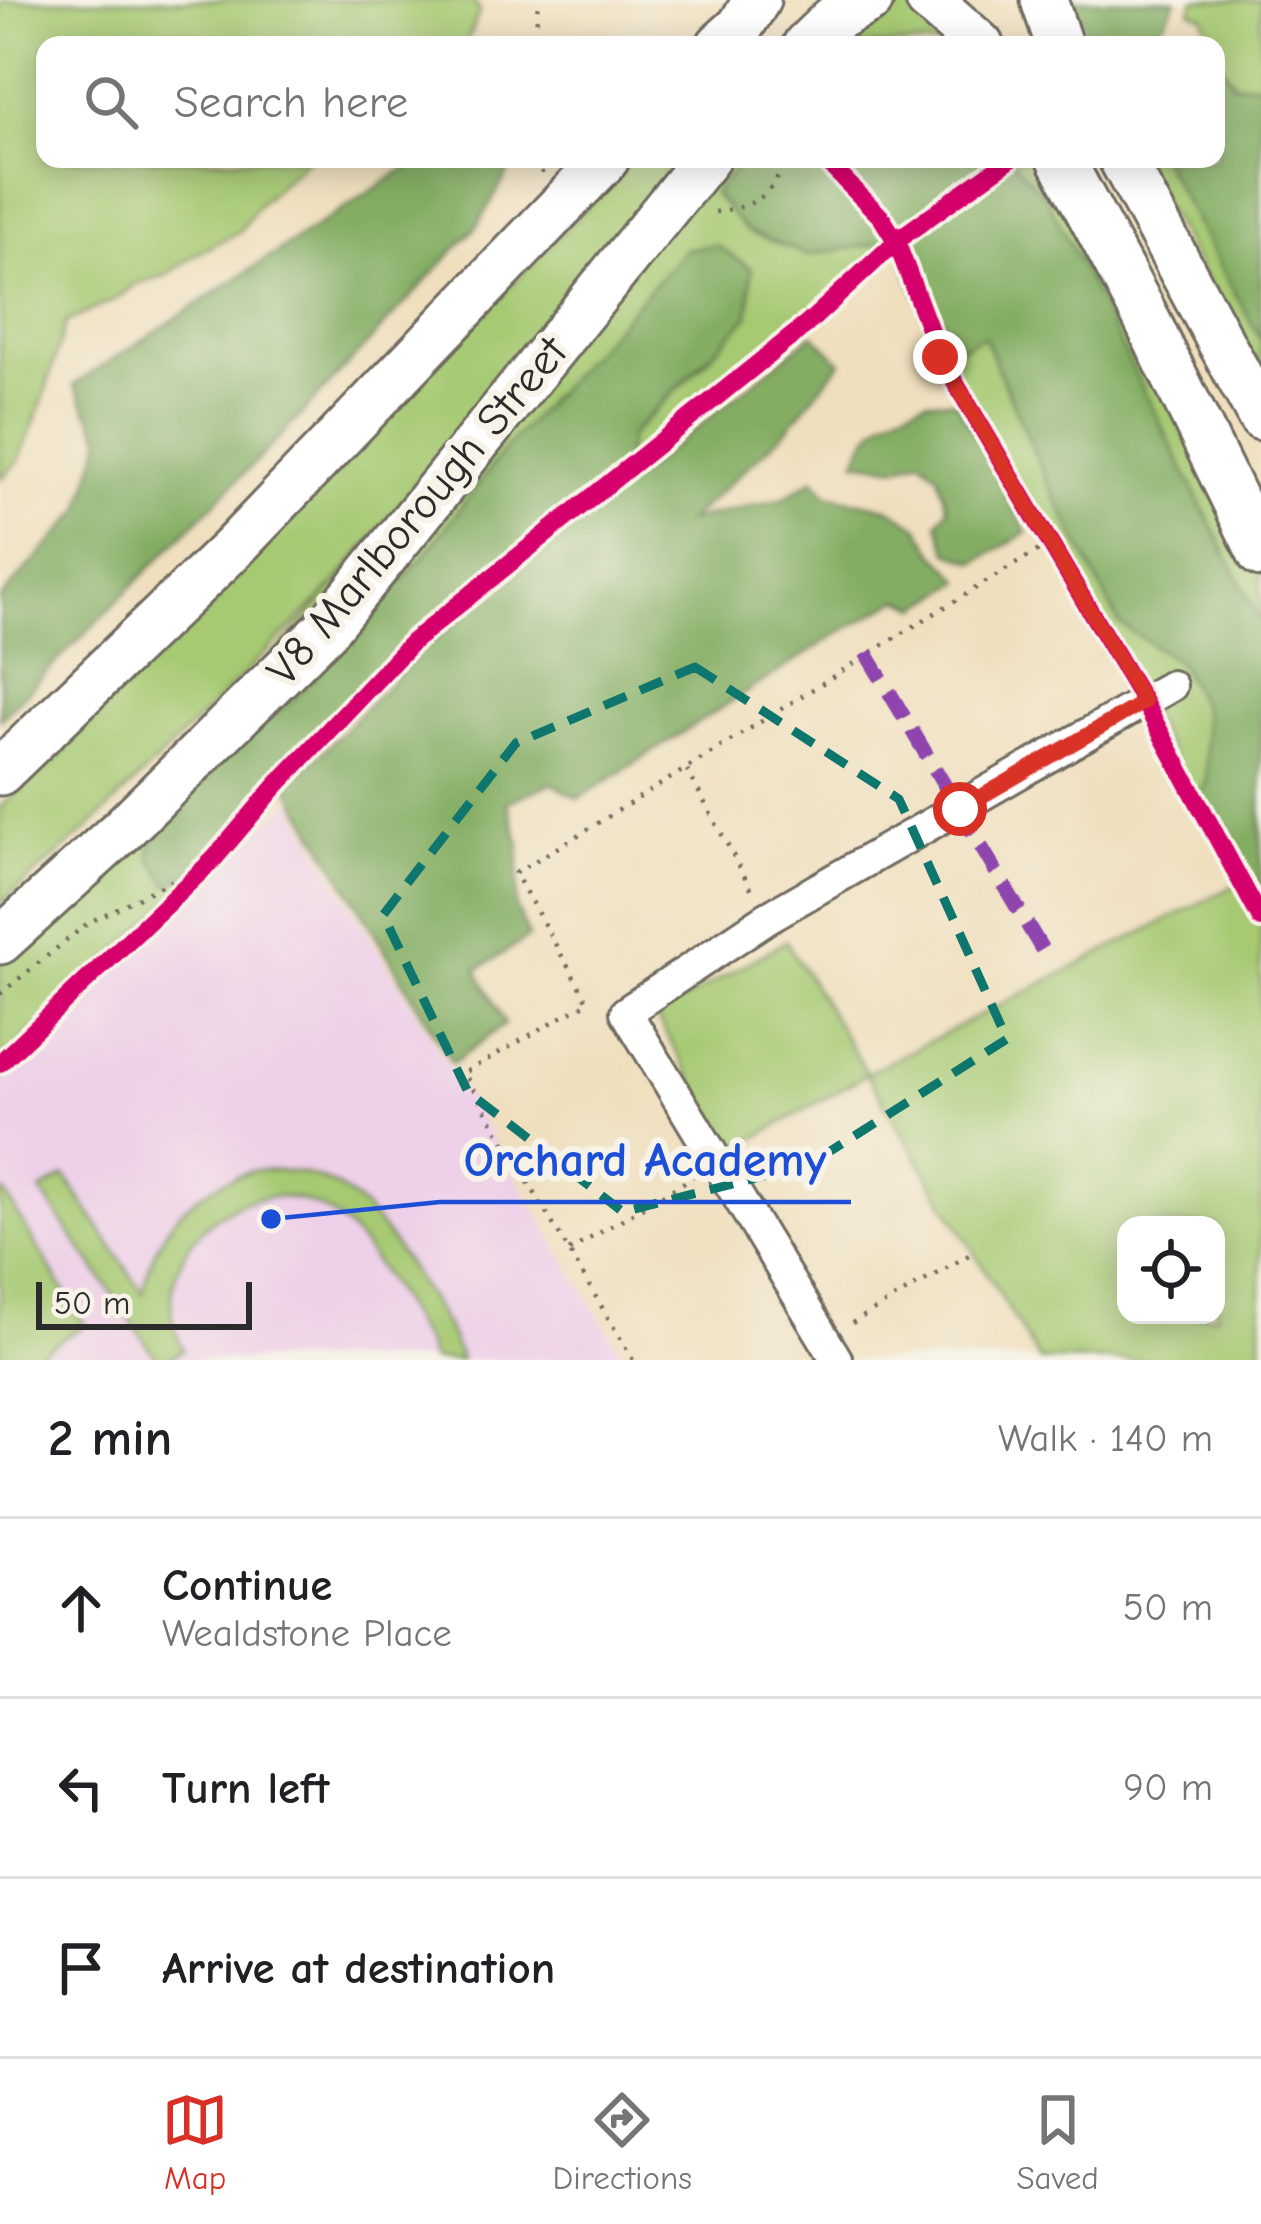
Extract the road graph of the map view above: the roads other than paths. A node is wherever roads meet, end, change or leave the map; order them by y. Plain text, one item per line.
1 (870, 0) edge
2 (929, 0) edge
3 (1043, 0) edge
4 (815, 36) edge
5 (970, 36) edge
6 (1056, 36) edge
7 (597, 168) edge
8 (699, 168) edge
9 (1066, 168) edge
10 (1127, 168) edge
11 (1261, 417) edge
12 (1261, 554) edge
13 (1171, 686) dead end
14 (0, 772) edge
15 (0, 941) edge
16 (831, 1350) edge

1 - 4 main road
2 - 5 main road
3 - 6 main road
7 - 14 main road, V8 Marlborough Street
8 - 15 main road, V8 Marlborough Street
9 - 12 main road
10 - 11 main road
13 - 16 street

